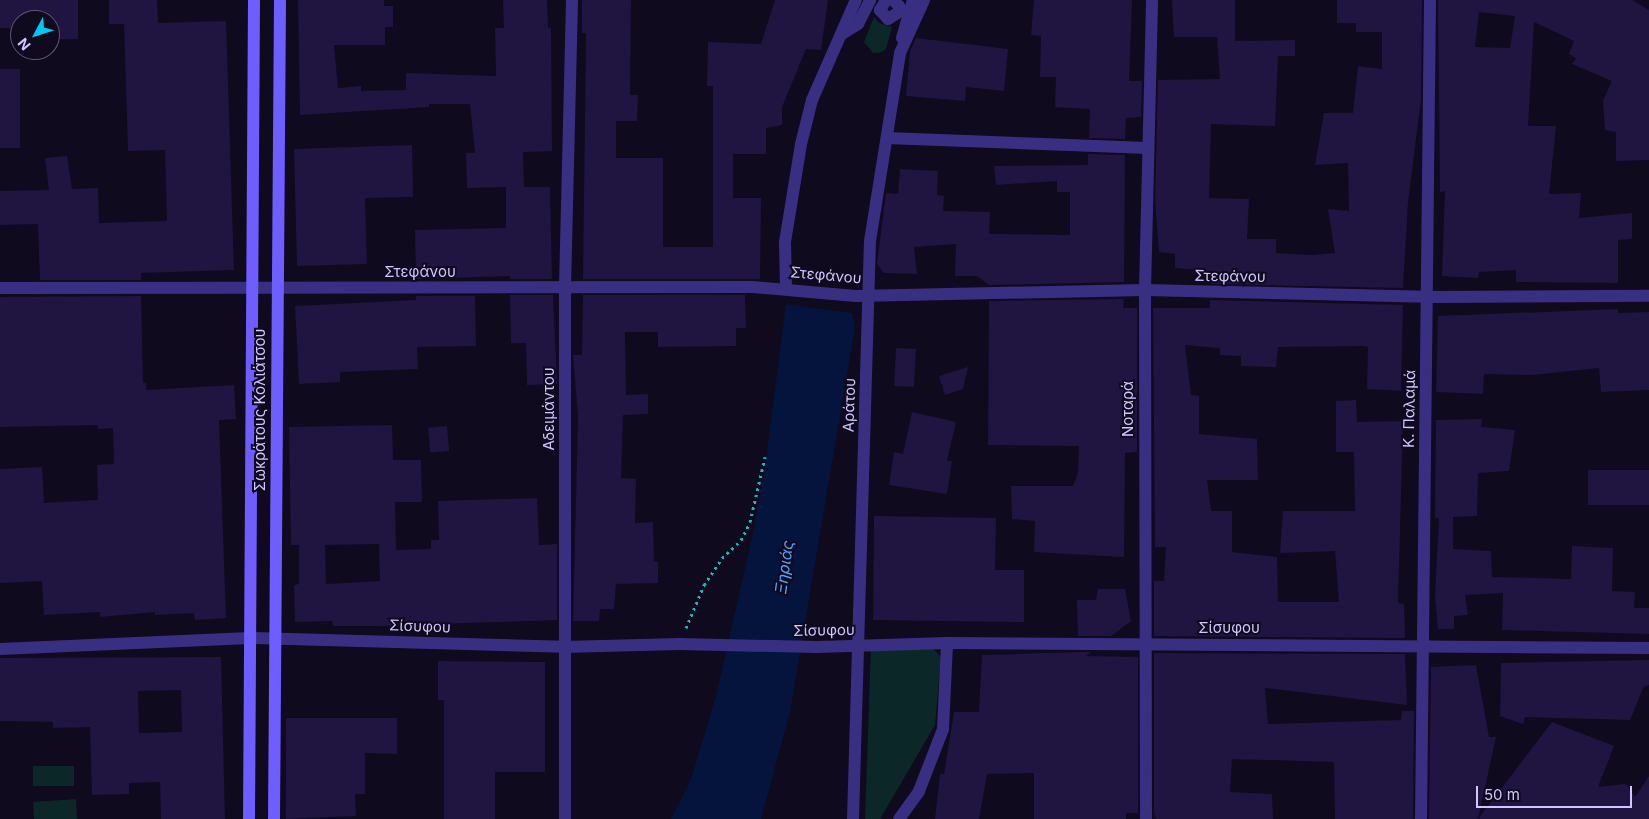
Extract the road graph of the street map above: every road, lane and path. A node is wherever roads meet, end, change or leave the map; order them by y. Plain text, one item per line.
1 (254, 0) edge
2 (280, 0) edge
3 (572, 0) edge
4 (856, 0) edge
5 (913, 0) edge
6 (924, 0) edge
7 (1152, 0) edge
8 (1430, 0) edge
9 (881, 1) edge
10 (902, 15) junction
11 (842, 34) junction
12 (900, 53) junction
13 (886, 138) junction
14 (1148, 148) junction
15 (250, 287) junction
16 (566, 287) junction
17 (786, 287) junction
18 (0, 288) edge
19 (276, 289) junction
20 (1145, 290) junction
21 (870, 295) junction
22 (1649, 296) edge
23 (1426, 297) junction
24 (765, 457) dead end
25 (250, 638) junction
26 (277, 638) junction
27 (947, 643) junction
28 (680, 644) junction
29 (1144, 644) junction
30 (1423, 645) junction
31 (856, 646) junction
32 (564, 647) junction
33 (1649, 648) edge
34 (0, 649) edge
35 (249, 819) edge
36 (274, 819) edge
37 (565, 819) edge
38 (853, 819) edge
39 (899, 819) edge
40 (1146, 819) edge
41 (1421, 819) edge

1 - 15 street, Σωκράτους Κολιάτσου
2 - 19 street, Σωκράτους Κολιάτσου
3 - 16 street, Αδειμάντου
4 - 11 street
5 - 10 street
6 - 12 street, Αράτου
7 - 14 street, Νοταρά
8 - 23 street, Κ. Παλαμά
9 - 10 street
9 - 10 street
9 - 11 street
10 - 12 street
11 - 17 street
12 - 13 street, Αράτου
13 - 14 street
13 - 21 street, Αράτου
14 - 20 street, Νοταρά
15 - 18 street, Στεφάνου
15 - 19 street, Στεφάνου
15 - 25 street, Σωκράτους Κολιάτσου
16 - 17 street, Στεφάνου
16 - 19 street, Στεφάνου
16 - 32 street, Αδειμάντου
17 - 21 street, Στεφάνου
19 - 26 street, Σωκράτους Κολιάτσου
20 - 21 street, Στεφάνου
20 - 23 street, Στεφάνου
20 - 29 street, Νοταρά
21 - 31 street, Αράτου
22 - 23 street, Στεφάνου
23 - 30 street, Κ. Παλαμά
24 - 28 path
25 - 26 street, Σίσυφου
25 - 34 street, Σίσυφου
25 - 35 street, Σωκράτους Κολιάτσου
26 - 32 street, Σίσυφου
26 - 36 street, Σωκράτους Κολιάτσου
27 - 29 street, Σίσυφου
27 - 31 street, Σίσυφου
27 - 39 street
28 - 31 street, Σίσυφου
28 - 32 street, Σίσυφου
29 - 30 street, Σίσυφου
29 - 40 street, Νοταρά
30 - 33 street, Σίσυφου
30 - 41 street, Κ. Παλαμά
31 - 38 street, Αράτου
32 - 37 street, Αδειμάντου

